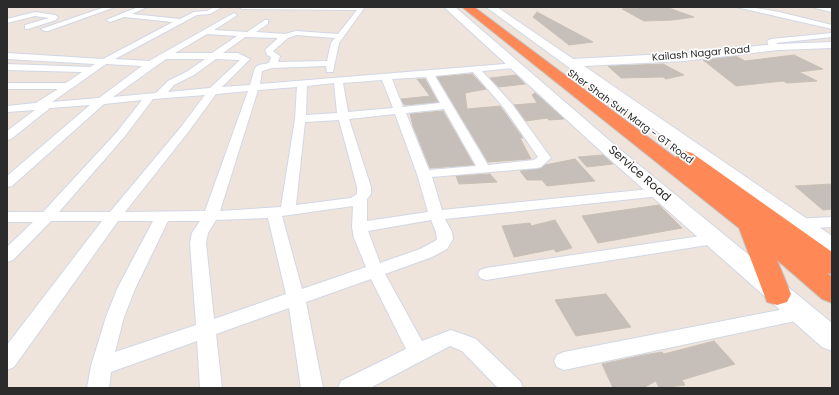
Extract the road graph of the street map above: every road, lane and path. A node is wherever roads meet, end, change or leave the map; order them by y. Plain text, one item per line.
1 (92, 7) edge
2 (112, 7) edge
3 (144, 7) edge
4 (219, 7) edge
5 (242, 7) edge
6 (449, 7) edge
7 (467, 7) edge
8 (478, 7) edge
9 (491, 7) edge
10 (739, 7) edge
11 (817, 7) edge
12 (832, 10) edge
13 (122, 15) junction
14 (190, 16) junction
15 (59, 17) junction
16 (110, 20) dead end
17 (180, 21) junction
18 (832, 21) edge
19 (266, 22) dead end
20 (7, 23) edge
21 (823, 24) junction
22 (28, 27) junction
23 (832, 27) edge
24 (45, 29) junction
25 (59, 31) dead end
26 (205, 32) junction
27 (246, 35) junction
28 (832, 35) edge
29 (285, 36) junction
30 (340, 36) junction
31 (832, 45) edge
32 (778, 47) junction
33 (7, 56) edge
34 (19, 56) junction
35 (164, 56) junction
36 (212, 56) junction
37 (105, 61) junction
38 (7, 62) edge
39 (571, 62) junction
40 (331, 63) junction
41 (152, 64) junction
42 (272, 65) junction
43 (514, 65) junction
44 (7, 67) edge
45 (90, 70) junction
46 (476, 70) junction
47 (429, 74) junction
48 (386, 77) junction
49 (333, 81) junction
50 (302, 84) junction
51 (7, 86) edge
52 (66, 86) junction
53 (254, 88) junction
54 (212, 92) junction
55 (155, 96) junction
56 (101, 101) junction
57 (44, 105) junction
58 (448, 106) junction
59 (7, 109) edge
60 (400, 110) junction
61 (343, 116) junction
62 (300, 119) junction
63 (7, 137) edge
64 (484, 169) junction
65 (424, 174) junction
66 (7, 183) edge
67 (660, 192) junction
68 (360, 199) junction
69 (281, 212) junction
70 (114, 216) junction
71 (211, 216) junction
72 (436, 216) junction
73 (7, 217) edge
74 (47, 217) junction
75 (162, 217) junction
76 (832, 222) edge
77 (789, 225) junction
78 (751, 226) junction
79 (360, 227) junction
80 (714, 239) junction
81 (832, 247) edge
82 (7, 256) edge
83 (832, 265) edge
84 (375, 270) junction
85 (486, 274) dead end
86 (832, 292) edge
87 (777, 294) junction
88 (296, 298) junction
89 (800, 313) junction
90 (205, 330) junction
91 (832, 339) edge
92 (418, 353) junction
93 (7, 360) edge
94 (564, 360) dead end
95 (101, 366) junction
96 (98, 388) edge
97 (211, 388) edge
98 (312, 388) edge
99 (349, 388) edge
100 (512, 388) edge

1 - 15 street
2 - 24 street
3 - 13 street
4 - 14 street
5 - 30 street
6 - 43 street, Service Road
7 - 78 highway, Sher Shah Suri Marg - GT Road
8 - 77 highway, Sher Shah Suri Marg - GT Road
9 - 39 street
10 - 21 street
11 - 12 street
13 - 16 street
13 - 17 street
14 - 17 street
14 - 26 street
15 - 20 street
15 - 22 street
17 - 37 street
18 - 21 street
19 - 27 street
20 - 22 street
21 - 23 street
22 - 24 street
24 - 25 street
26 - 27 street
26 - 35 street
27 - 29 street
27 - 36 street
28 - 32 street
29 - 30 street
29 - 42 street
30 - 40 street
31 - 32 street, Kailash Nagar Road
32 - 39 street, Kailash Nagar Road
33 - 34 street
34 - 37 street
34 - 38 street
35 - 36 street
35 - 41 street
36 - 54 street
36 - 55 street
37 - 41 street
37 - 45 street
39 - 77 street
40 - 42 street
40 - 49 street
41 - 56 street
42 - 53 street
43 - 46 street
43 - 67 street, Service Road
44 - 45 street
45 - 52 street
46 - 47 street
46 - 64 street
47 - 48 street
47 - 58 street
48 - 49 street
48 - 60 street
49 - 50 street
49 - 61 street
50 - 53 street
50 - 62 street
51 - 52 street
52 - 57 street
53 - 54 street
53 - 71 street
54 - 55 street
54 - 70 street
55 - 56 street
55 - 74 street
56 - 57 street
56 - 66 street
57 - 59 street
57 - 63 street
58 - 60 street
58 - 64 street
60 - 61 street
60 - 65 street
61 - 62 street
61 - 68 street
62 - 69 street
64 - 65 street
65 - 72 street
67 - 72 street
67 - 80 street, Service Road
68 - 69 street
68 - 79 street
69 - 71 street
69 - 88 street
70 - 74 street
70 - 75 street
70 - 93 street
71 - 75 street
71 - 90 street
72 - 79 street
72 - 84 street
73 - 74 street
74 - 82 street
75 - 95 street
76 - 77 street
77 - 81 street
77 - 83 highway, Sher Shah Suri Marg - GT Road
78 - 86 highway, Sher Shah Suri Marg - GT Road
78 - 87 highway
79 - 84 street
80 - 85 street
80 - 87 street, Service Road
84 - 88 street
84 - 92 street
87 - 89 street, Service Road
88 - 90 street
88 - 98 street
89 - 91 street, Service Road
89 - 94 street
90 - 95 street
90 - 97 street
92 - 99 street
92 - 100 street
95 - 96 street

